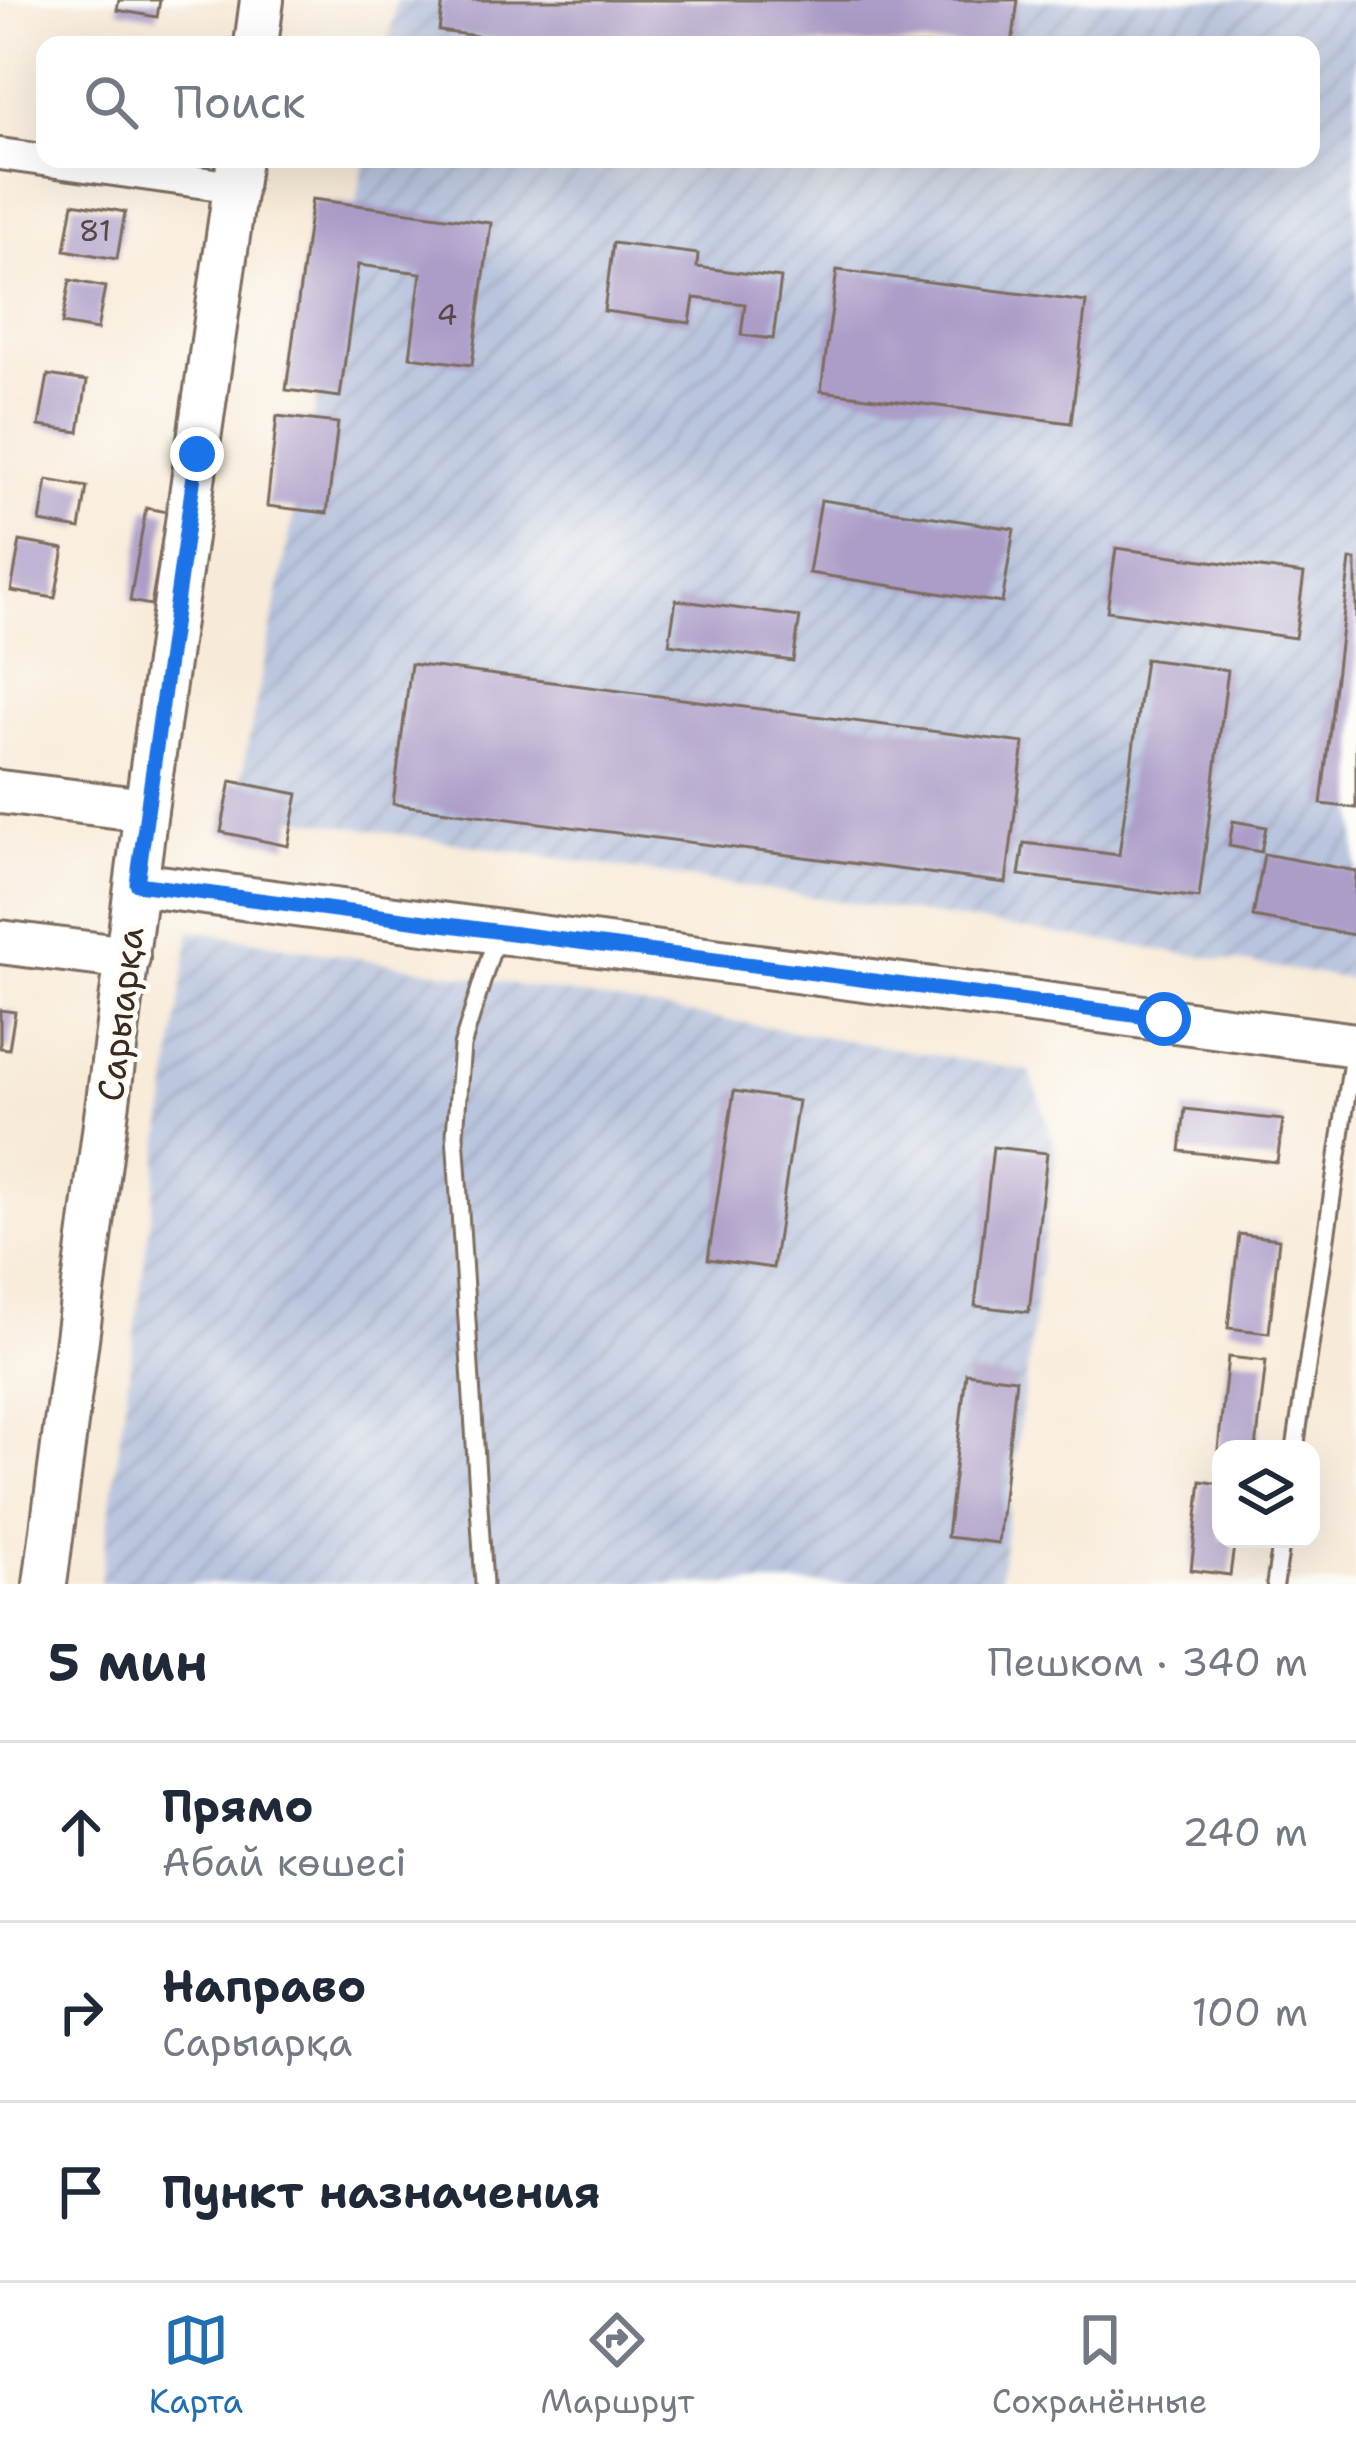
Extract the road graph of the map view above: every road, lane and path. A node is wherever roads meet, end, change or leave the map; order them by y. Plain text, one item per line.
1 (262, 0) edge
2 (257, 36) edge
3 (0, 154) edge
4 (36, 157) edge
5 (175, 168) edge
6 (237, 173) edge
7 (0, 792) edge
8 (146, 810) junction
9 (137, 884) junction
10 (498, 932) junction
11 (0, 942) edge
12 (128, 958) junction
13 (1355, 1045) edge
14 (1296, 1440) edge
15 (1281, 1548) edge
16 (45, 1584) edge
17 (484, 1584) edge
18 (1275, 1584) edge

1 - 2 street
3 - 4 street
5 - 6 street
6 - 8 street, Сарыарқа
7 - 8 street
8 - 9 street, Сарыарқа
9 - 10 street
9 - 12 street, Сарыарқа
10 - 13 street
10 - 17 lane
11 - 12 street
12 - 16 street, Сарыарқа
13 - 14 lane
15 - 18 lane

